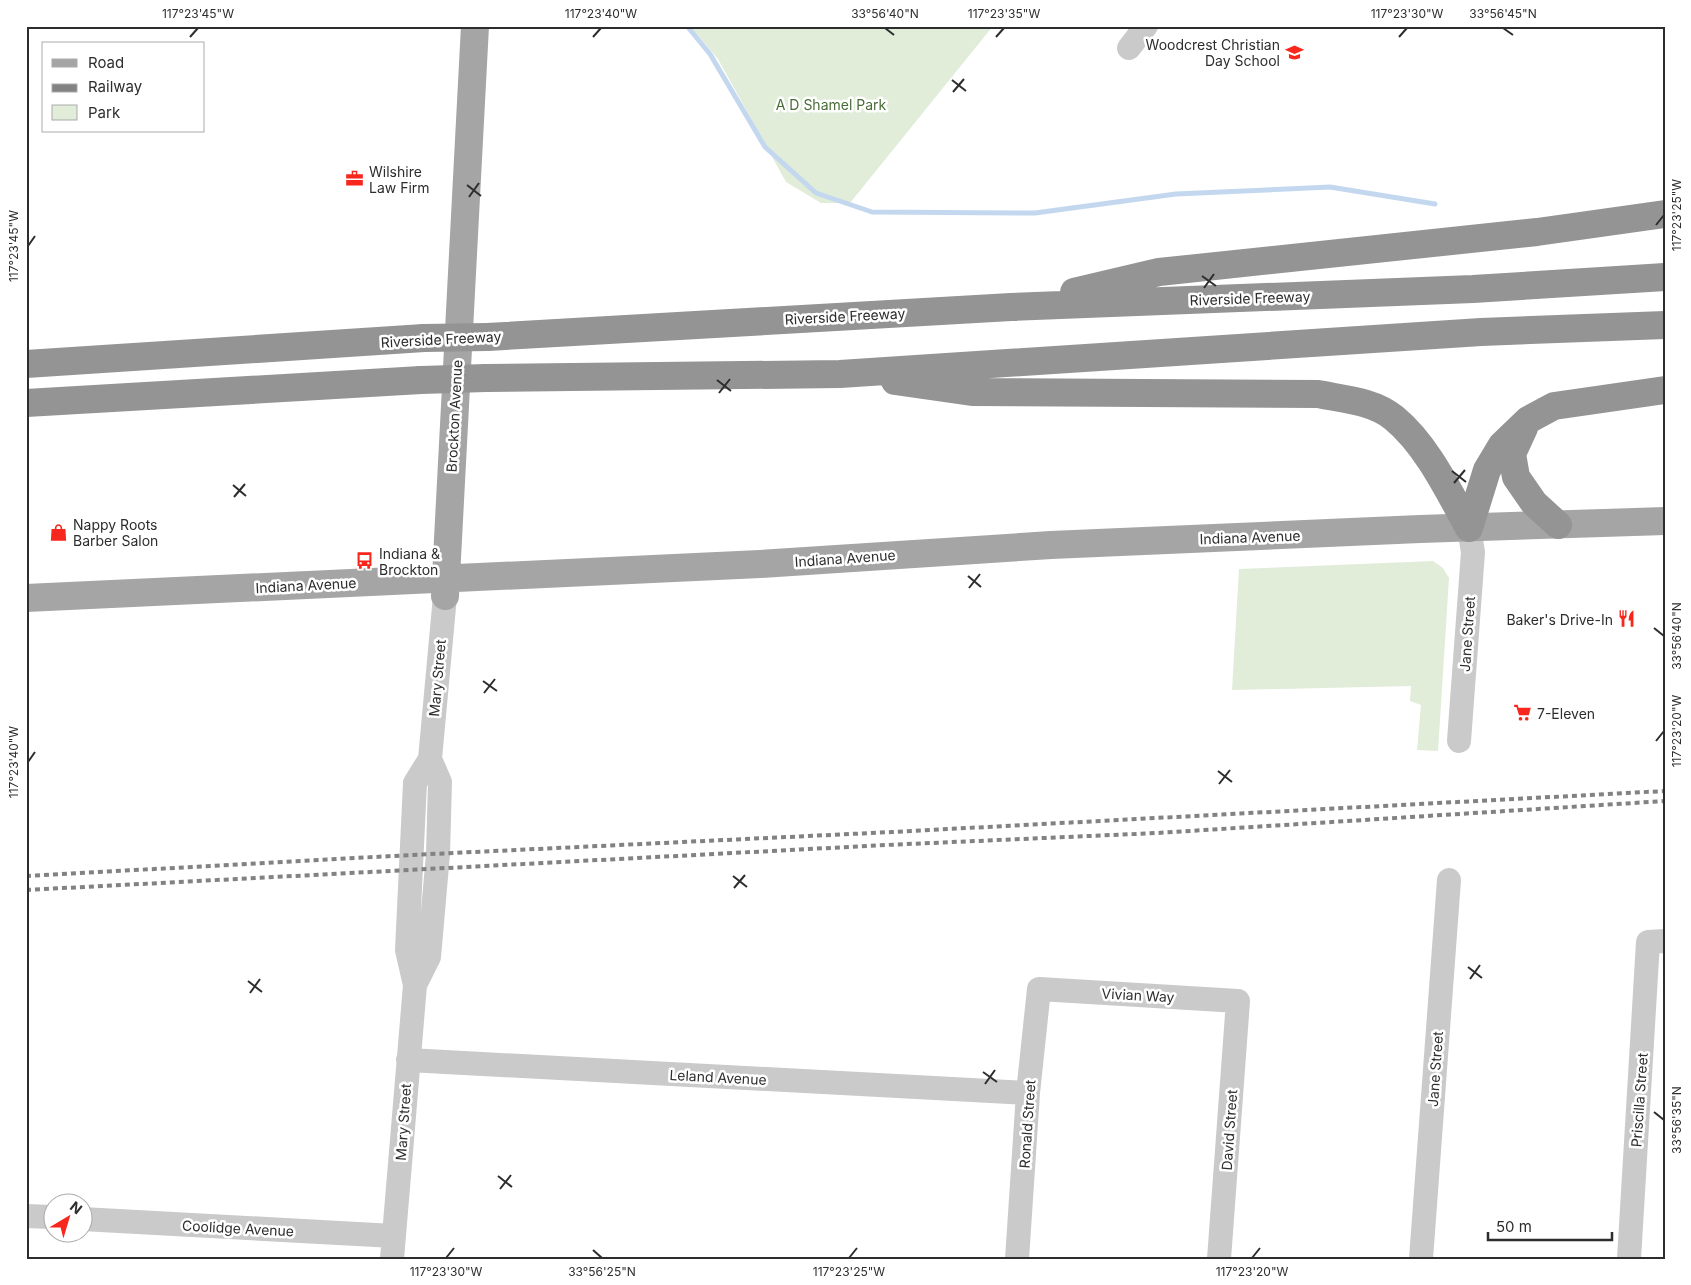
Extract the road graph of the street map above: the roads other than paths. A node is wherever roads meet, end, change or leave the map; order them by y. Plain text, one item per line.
1 (475, 26) edge
2 (1146, 26) edge
3 (1129, 48) dead end
4 (1665, 214) edge
5 (1665, 277) edge
6 (1011, 307) junction
7 (1665, 325) edge
8 (26, 364) edge
9 (840, 374) junction
10 (1665, 390) edge
11 (26, 403) edge
12 (1528, 420) junction
13 (1665, 521) edge
14 (1558, 525) junction
15 (1469, 528) junction
16 (445, 588) junction
17 (26, 598) edge
18 (1459, 741) dead end
19 (1449, 880) dead end
20 (1657, 941) edge
21 (1039, 989) joint
22 (1238, 1001) joint
23 (408, 1060) junction
24 (1028, 1093) junction
25 (26, 1216) edge
26 (42, 1217) edge
27 (92, 1220) edge
28 (393, 1247) edge
29 (1017, 1259) edge
30 (1219, 1259) edge
31 (1421, 1259) edge
32 (1629, 1259) edge

1 - 16 main road, Brockton Avenue
2 - 3 street
4 - 6 highway
5 - 6 highway, Riverside Freeway
6 - 8 highway, Riverside Freeway, bridge
7 - 9 highway
9 - 11 highway, bridge
9 - 15 highway
10 - 12 highway
12 - 14 highway
12 - 15 highway
13 - 14 main road, Indiana Avenue
14 - 15 main road, Indiana Avenue
15 - 16 main road, Indiana Avenue
15 - 18 street, Jane Street
16 - 17 main road, Indiana Avenue
16 - 23 street, Mary Street
19 - 31 street, Jane Street
20 - 32 street, Priscilla Street
21 - 22 street, Vivian Way
21 - 24 street, Ronald Street
22 - 30 street, David Street
23 - 24 street, Leland Avenue
23 - 28 street, Mary Street
24 - 29 street, Ronald Street
25 - 26 street
27 - 28 street, Coolidge Avenue

